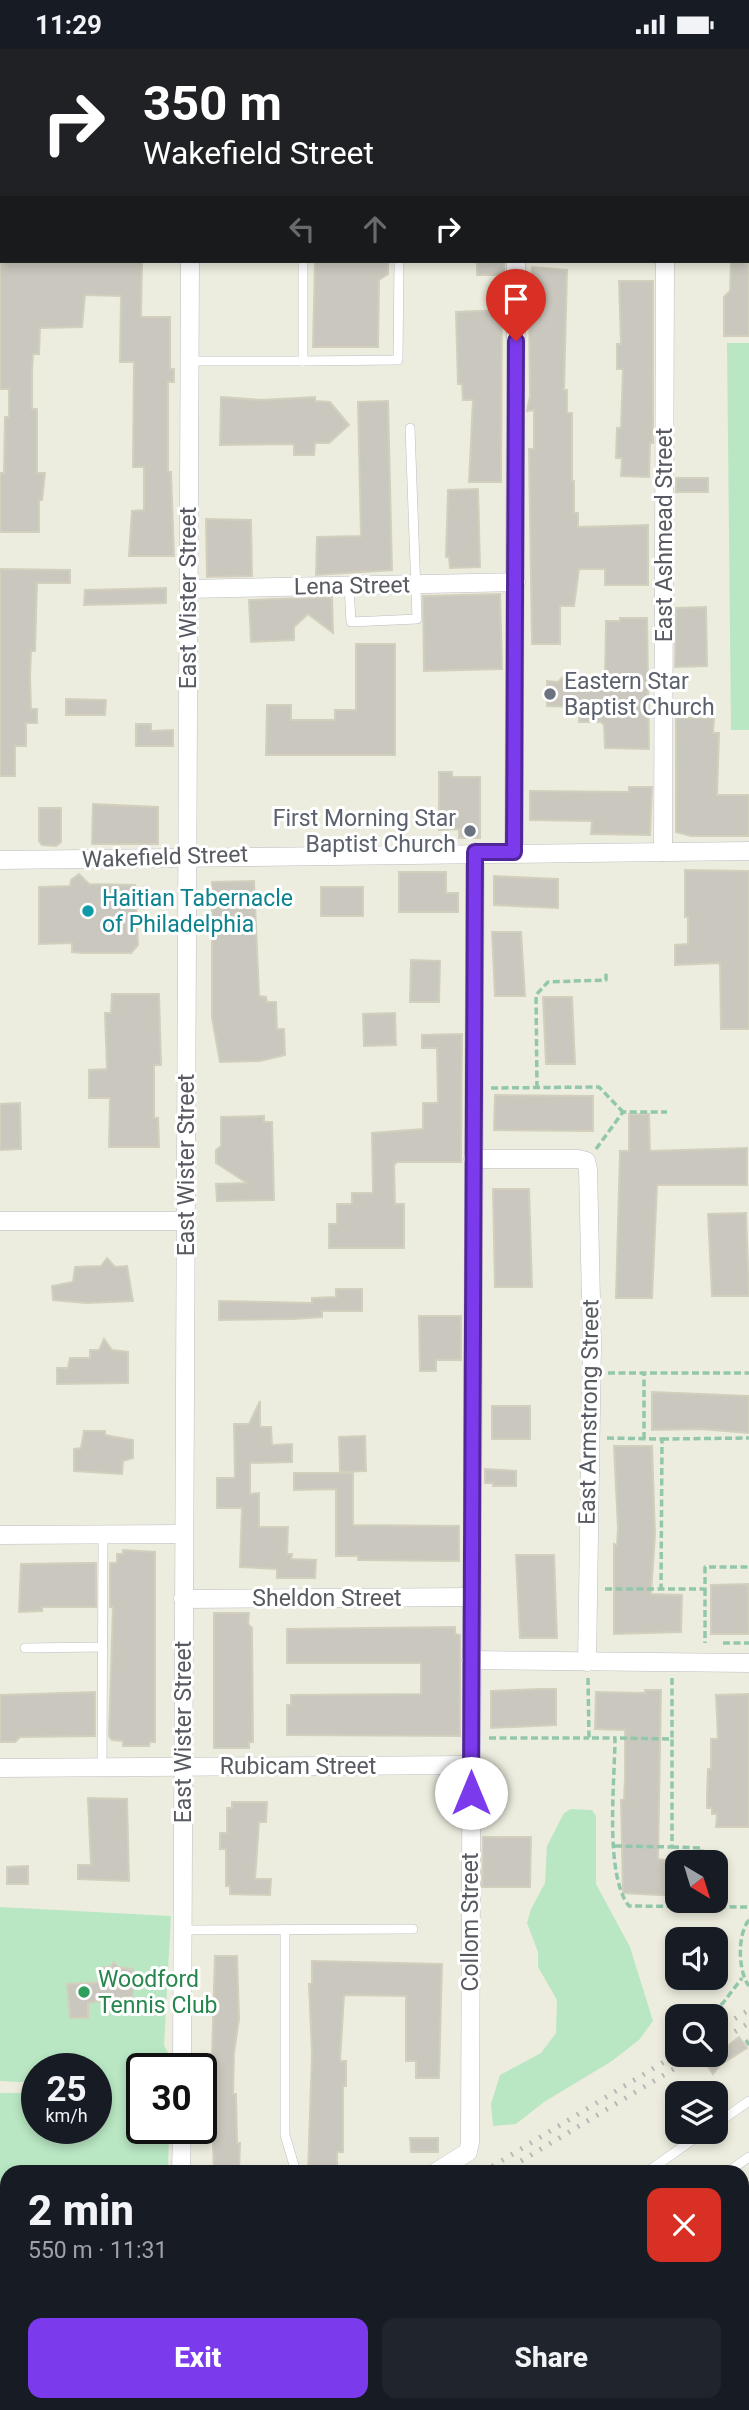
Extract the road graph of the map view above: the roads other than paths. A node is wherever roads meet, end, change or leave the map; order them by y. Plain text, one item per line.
1 (190, 263) edge
2 (303, 263) edge
3 (399, 263) edge
4 (516, 263) edge
5 (665, 263) edge
6 (189, 361) junction
7 (303, 361) junction
8 (410, 428) dead end
9 (516, 582) junction
10 (416, 584) junction
11 (349, 586) junction
12 (189, 589) junction
13 (749, 851) edge
14 (475, 852) junction
15 (514, 852) junction
16 (663, 852) junction
17 (187, 857) junction
18 (0, 860) edge
19 (473, 1159) junction
20 (0, 1221) edge
21 (186, 1221) junction
22 (184, 1534) junction
23 (0, 1535) edge
24 (103, 1535) junction
25 (472, 1597) junction
26 (183, 1599) junction
27 (25, 1647) dead end
28 (102, 1647) junction
29 (471, 1660) junction
30 (587, 1662) junction
31 (749, 1663) edge
32 (471, 1765) junction
33 (102, 1767) junction
34 (184, 1767) junction
35 (0, 1768) edge
36 (285, 1929) junction
37 (413, 1929) dead end
38 (183, 1930) junction
39 (182, 2053) edge
40 (749, 2101) edge
41 (728, 2116) edge
42 (182, 2144) edge
43 (687, 2144) edge
44 (181, 2165) edge
45 (294, 2165) edge
46 (447, 2165) edge
47 (657, 2165) edge

1 - 6 street, East Wister Street
2 - 7 lane
3 - 7 lane
4 - 9 street
5 - 16 street, East Ashmead Street
6 - 7 lane
6 - 12 street, East Wister Street
8 - 10 lane
9 - 10 street, Lena Street
9 - 15 street
10 - 11 street, Lena Street
10 - 11 lane
11 - 12 street, Lena Street
12 - 17 street, East Wister Street
13 - 16 street, Wakefield Street
14 - 15 street, Wakefield Street
14 - 17 street, Wakefield Street
14 - 19 street, Collom Street
15 - 16 street, Wakefield Street
17 - 18 street, Wakefield Street
17 - 21 street, East Wister Street
19 - 25 street, Collom Street
19 - 30 street, East Armstrong Street
20 - 21 street
21 - 22 street, East Wister Street
22 - 24 street
22 - 26 street, East Wister Street
23 - 24 street
24 - 28 lane
25 - 26 street, Sheldon Street
25 - 29 street, Collom Street
26 - 34 street, East Wister Street
27 - 28 lane
28 - 33 lane
29 - 30 street
29 - 32 street, Collom Street
30 - 31 street
32 - 34 street, Rubicam Street
32 - 46 street, Collom Street
33 - 34 street, Rubicam Street
33 - 35 street, Rubicam Street
34 - 38 street, East Wister Street
36 - 37 lane
36 - 38 lane
36 - 45 lane
38 - 39 street, East Wister Street
40 - 41 lane
42 - 44 street
43 - 47 lane

